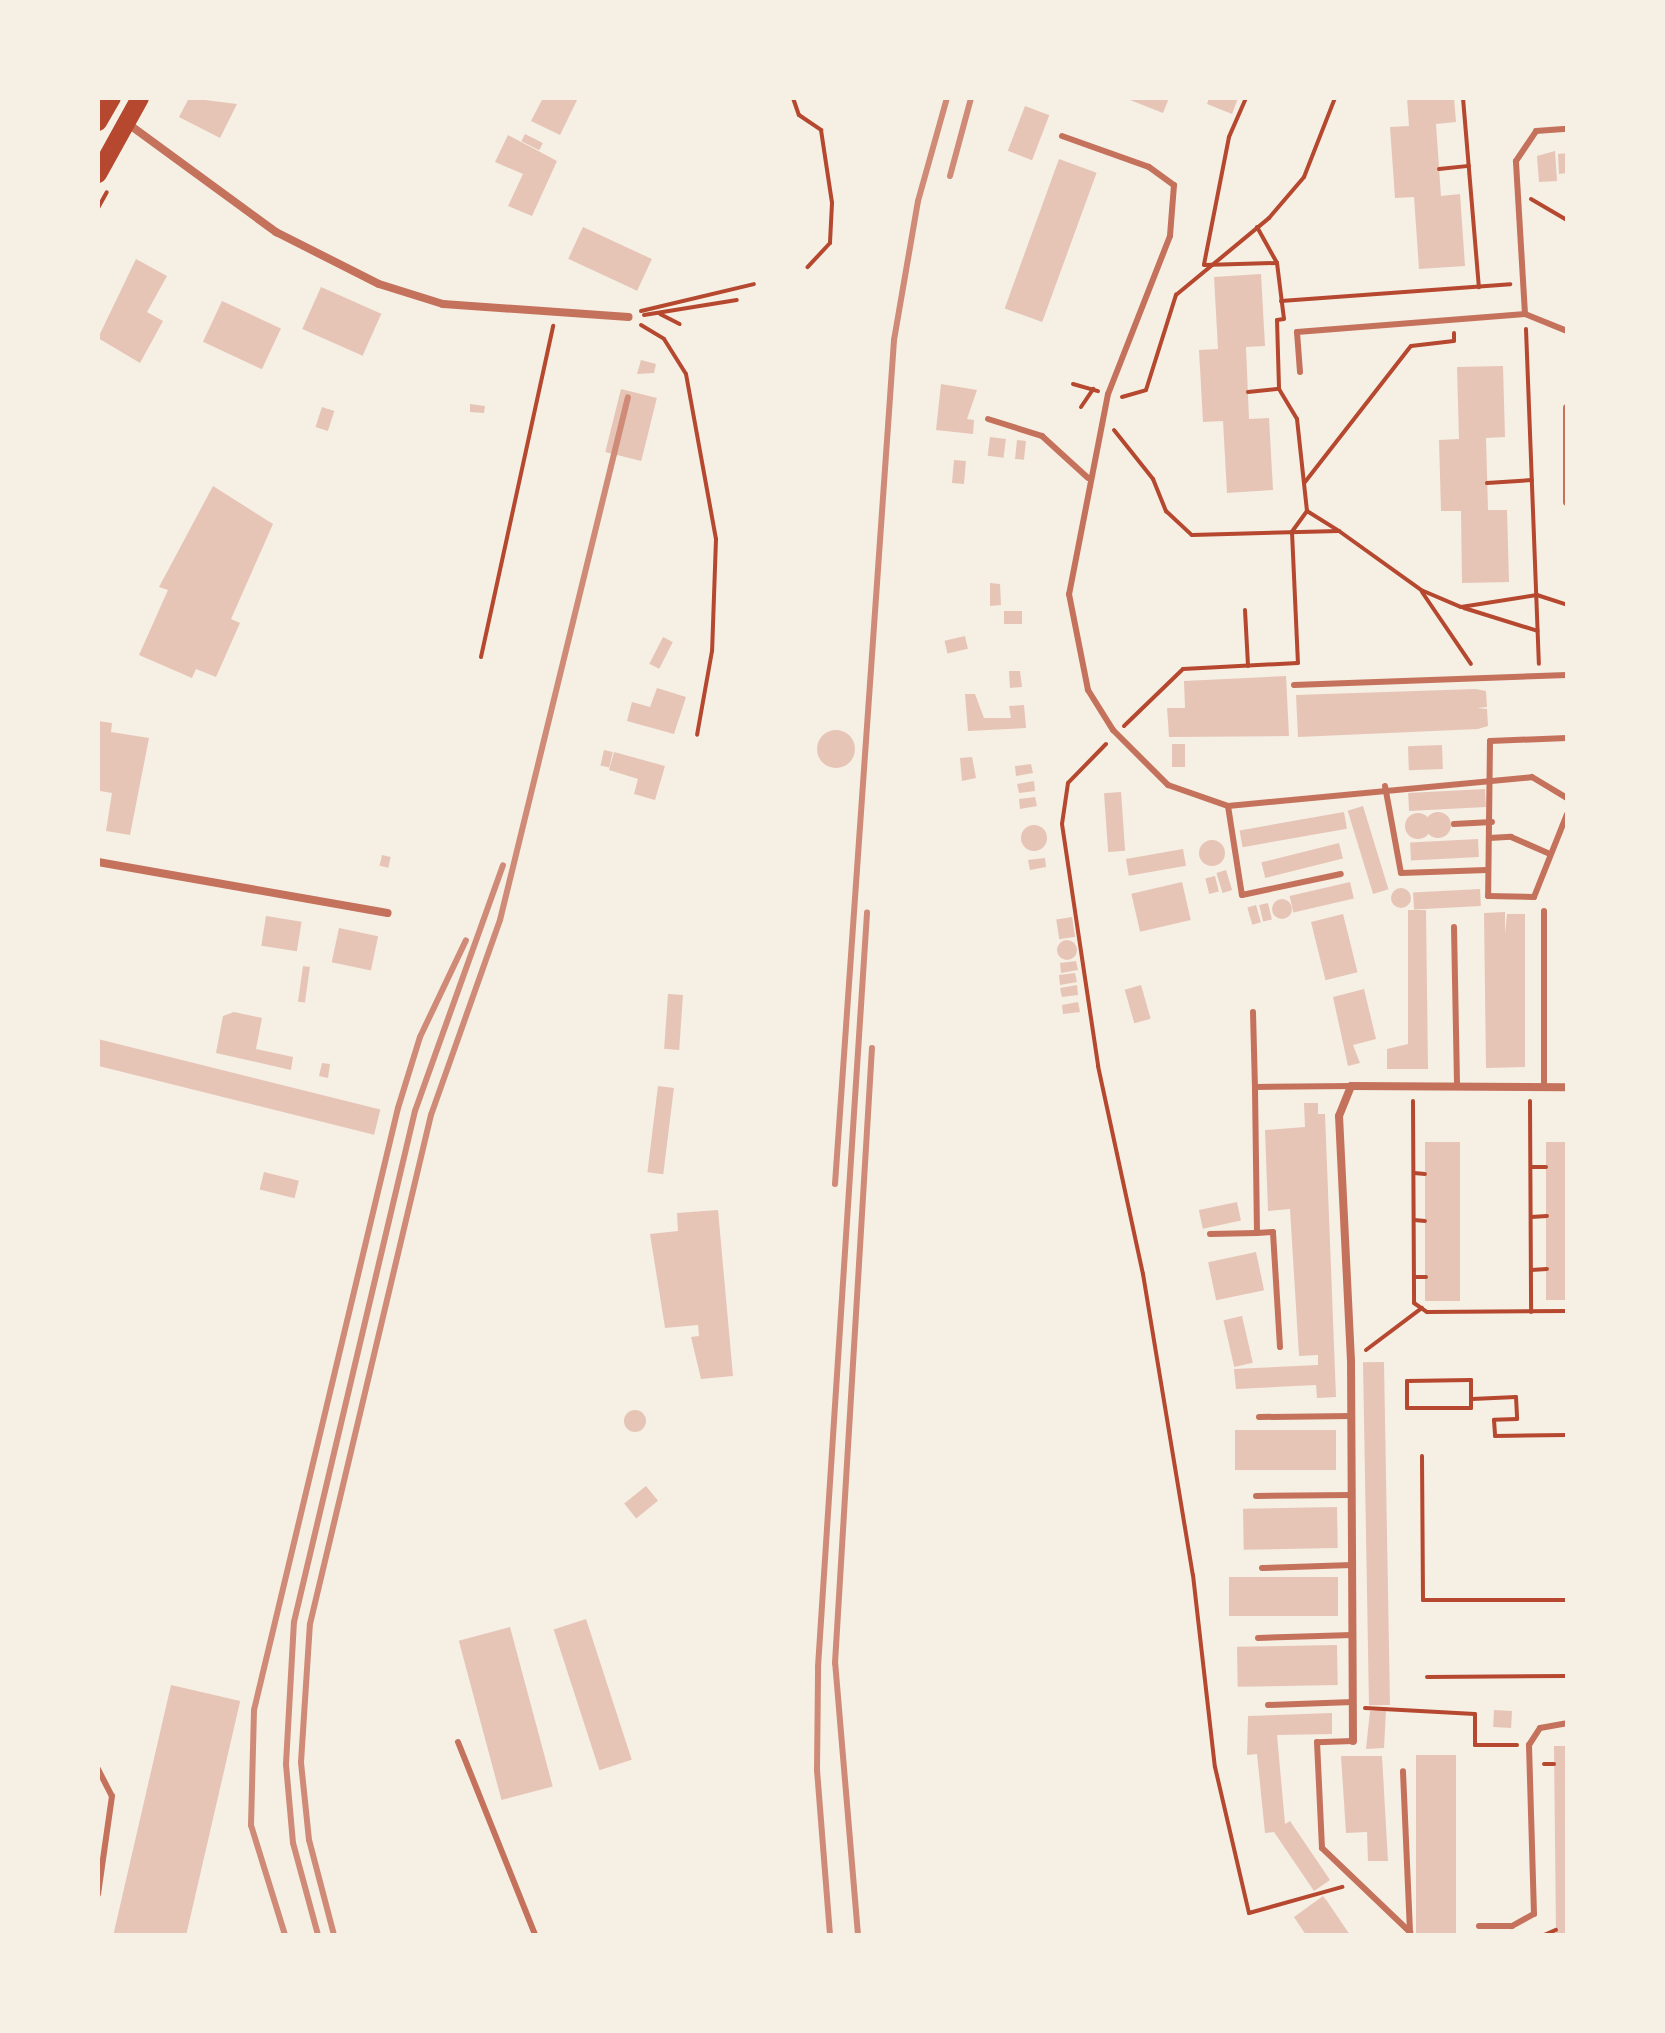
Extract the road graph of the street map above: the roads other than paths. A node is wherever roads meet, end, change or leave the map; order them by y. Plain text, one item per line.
1 (112, 98) edge
2 (140, 98) edge
3 (98, 122) edge
4 (127, 123) junction
5 (1567, 129) edge
6 (1062, 136) dead end
7 (98, 174) edge
8 (1525, 314) junction
9 (629, 317) road end
10 (1567, 331) edge
11 (1300, 372) dead end
12 (1567, 408) edge
13 (988, 419) dead end
14 (1088, 478) junction
15 (1567, 502) edge
16 (1567, 675) edge
17 (1296, 685) road end
18 (1567, 738) edge
19 (1492, 780) junction
20 (1385, 786) junction
21 (1567, 798) edge
22 (1228, 806) junction
23 (1567, 814) edge
24 (1492, 822) junction
25 (1454, 824) dead end
26 (1489, 838) junction
27 (1548, 853) junction
28 (98, 862) edge
29 (1487, 870) junction
30 (1341, 874) dead end
31 (1544, 911) dead end
32 (388, 913) dead end
33 (1454, 927) dead end
34 (1253, 1012) dead end
35 (1351, 1086) junction
36 (1255, 1087) junction
37 (1457, 1087) junction
38 (1544, 1087) junction
39 (1567, 1087) edge
40 (1257, 1233) junction
41 (1210, 1234) dead end
42 (1280, 1347) dead end
43 (1351, 1416) junction
44 (1259, 1417) dead end
45 (1351, 1495) junction
46 (1256, 1496) dead end
47 (1352, 1565) junction
48 (1262, 1568) dead end
49 (1352, 1635) junction
50 (1258, 1638) dead end
51 (1353, 1702) junction
52 (1268, 1705) dead end
53 (1567, 1723) edge
54 (1353, 1741) joint
55 (458, 1742) dead end
56 (98, 1769) edge
57 (1403, 1771) dead end
58 (98, 1894) edge
59 (1411, 1933) edge
60 (535, 1935) edge
61 (1486, 1935) edge

1 - 3 main road
2 - 4 main road
4 - 7 main road
4 - 9 street
5 - 8 lane
6 - 14 lane
8 - 10 lane
8 - 11 lane
12 - 15 street
13 - 14 lane
14 - 22 lane
16 - 17 lane
18 - 19 lane
19 - 20 lane
19 - 21 lane
19 - 24 lane
20 - 22 lane
20 - 29 lane
22 - 30 lane
23 - 27 lane
24 - 25 lane
24 - 26 lane
26 - 27 lane
26 - 29 lane
27 - 29 lane
28 - 32 street
31 - 38 lane
33 - 37 lane
34 - 36 lane
35 - 36 lane
35 - 37 street
35 - 43 street
36 - 40 lane
37 - 38 street
38 - 39 street
40 - 41 lane
40 - 42 lane
43 - 44 lane
43 - 45 street
45 - 46 lane
45 - 47 street
47 - 48 lane
47 - 49 street
49 - 50 lane
49 - 51 street
51 - 52 lane
51 - 54 street
53 - 61 lane
54 - 59 lane
55 - 60 lane
56 - 58 lane
57 - 59 lane

